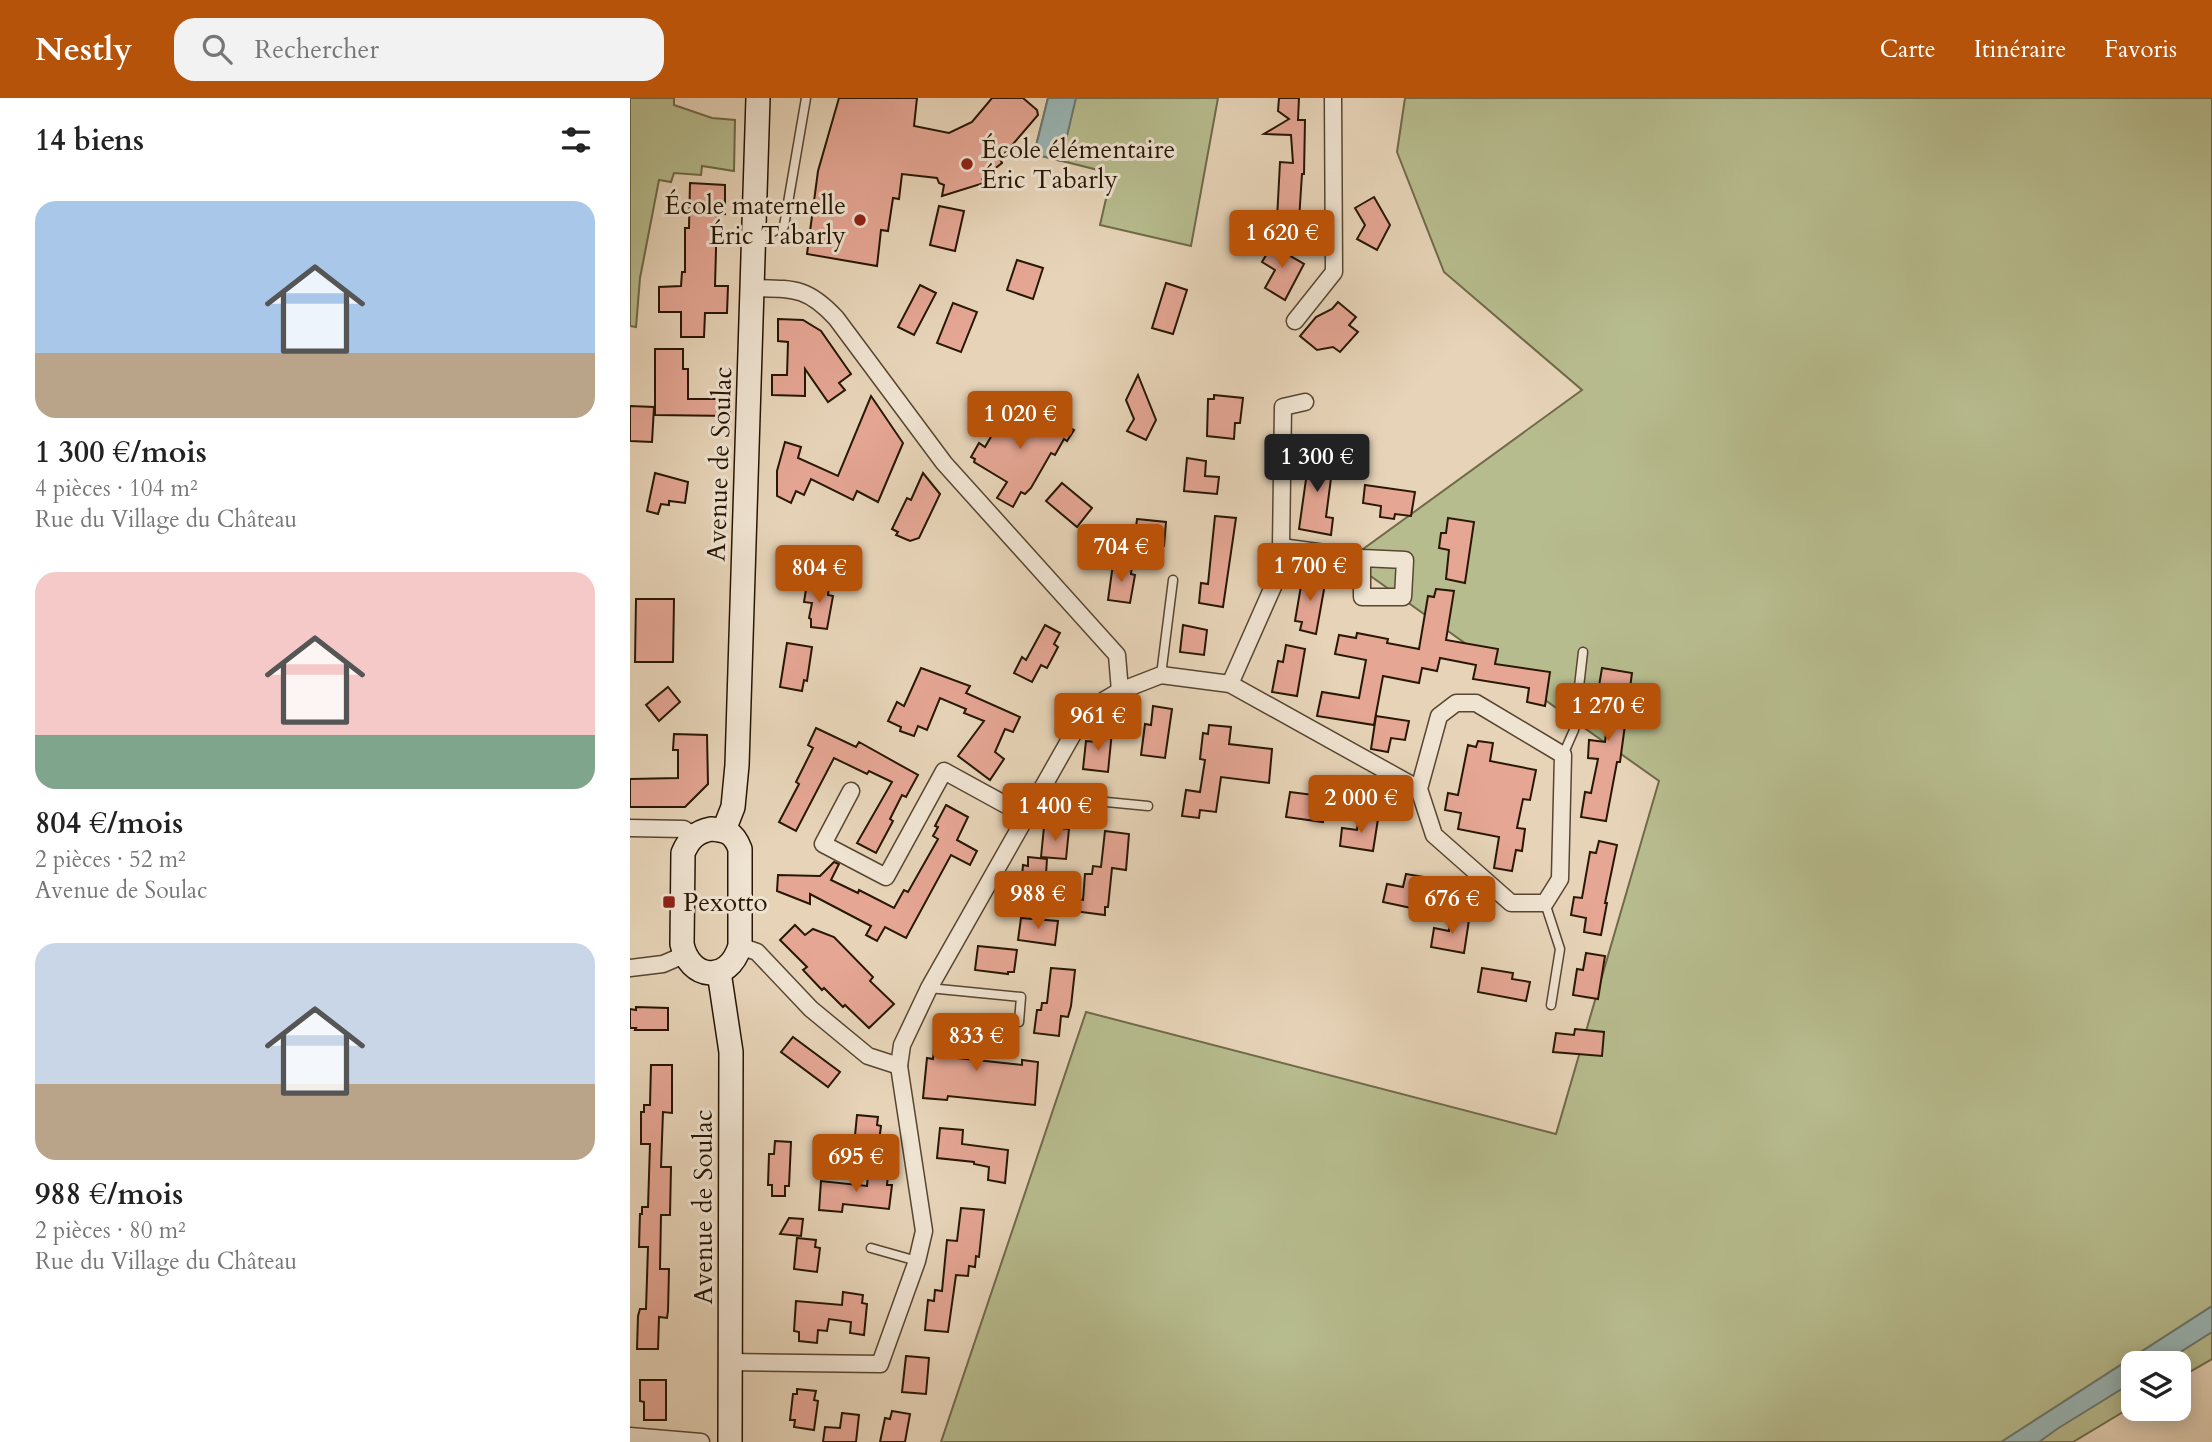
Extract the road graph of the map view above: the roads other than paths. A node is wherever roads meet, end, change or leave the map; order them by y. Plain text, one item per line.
1 (758, 98) edge
2 (806, 98) edge
3 (1333, 98) edge
4 (755, 241) junction
5 (753, 288) junction
6 (1295, 321) dead end
7 (1305, 402) dead end
8 (1281, 547) junction
9 (1362, 558) dead end
10 (1173, 580) dead end
11 (1583, 652) dead end
12 (1161, 676) junction
13 (1230, 684) junction
14 (1120, 691) junction
15 (1563, 755) junction
16 (1045, 785) junction
17 (1419, 789) junction
18 (851, 791) dead end
19 (1147, 806) dead end
20 (1028, 817) junction
21 (630, 828) edge
22 (724, 830) junction
23 (694, 836) junction
24 (1545, 903) junction
25 (740, 946) junction
26 (684, 956) junction
27 (630, 968) edge
28 (719, 972) junction
29 (929, 988) junction
30 (1551, 1005) dead end
31 (1019, 1022) dead end
32 (899, 1066) junction
33 (871, 1248) dead end
34 (917, 1261) junction
35 (730, 1362) junction
36 (630, 1436) edge
37 (701, 1442) edge
38 (730, 1442) edge

1 - 4 main road, Avenue de Soulac
2 - 4 lane
3 - 6 street
4 - 5 main road, Avenue de Soulac
5 - 14 street
5 - 22 main road, Avenue de Soulac
7 - 8 street
8 - 9 street
8 - 13 street
10 - 12 lane
11 - 15 lane
12 - 13 street
12 - 14 street
13 - 17 street
14 - 16 street
15 - 17 street
15 - 24 street
16 - 19 lane
16 - 20 street
17 - 24 street
18 - 20 street
20 - 29 street
21 - 23 street
22 - 23 main road
22 - 25 main road
23 - 26 main road
24 - 30 lane
25 - 28 main road
25 - 32 street
26 - 27 street
26 - 28 main road
28 - 35 main road, Avenue de Soulac
29 - 31 lane
29 - 32 street
32 - 34 street
33 - 34 lane
34 - 35 street
35 - 38 main road, Avenue de Soulac
36 - 37 street

